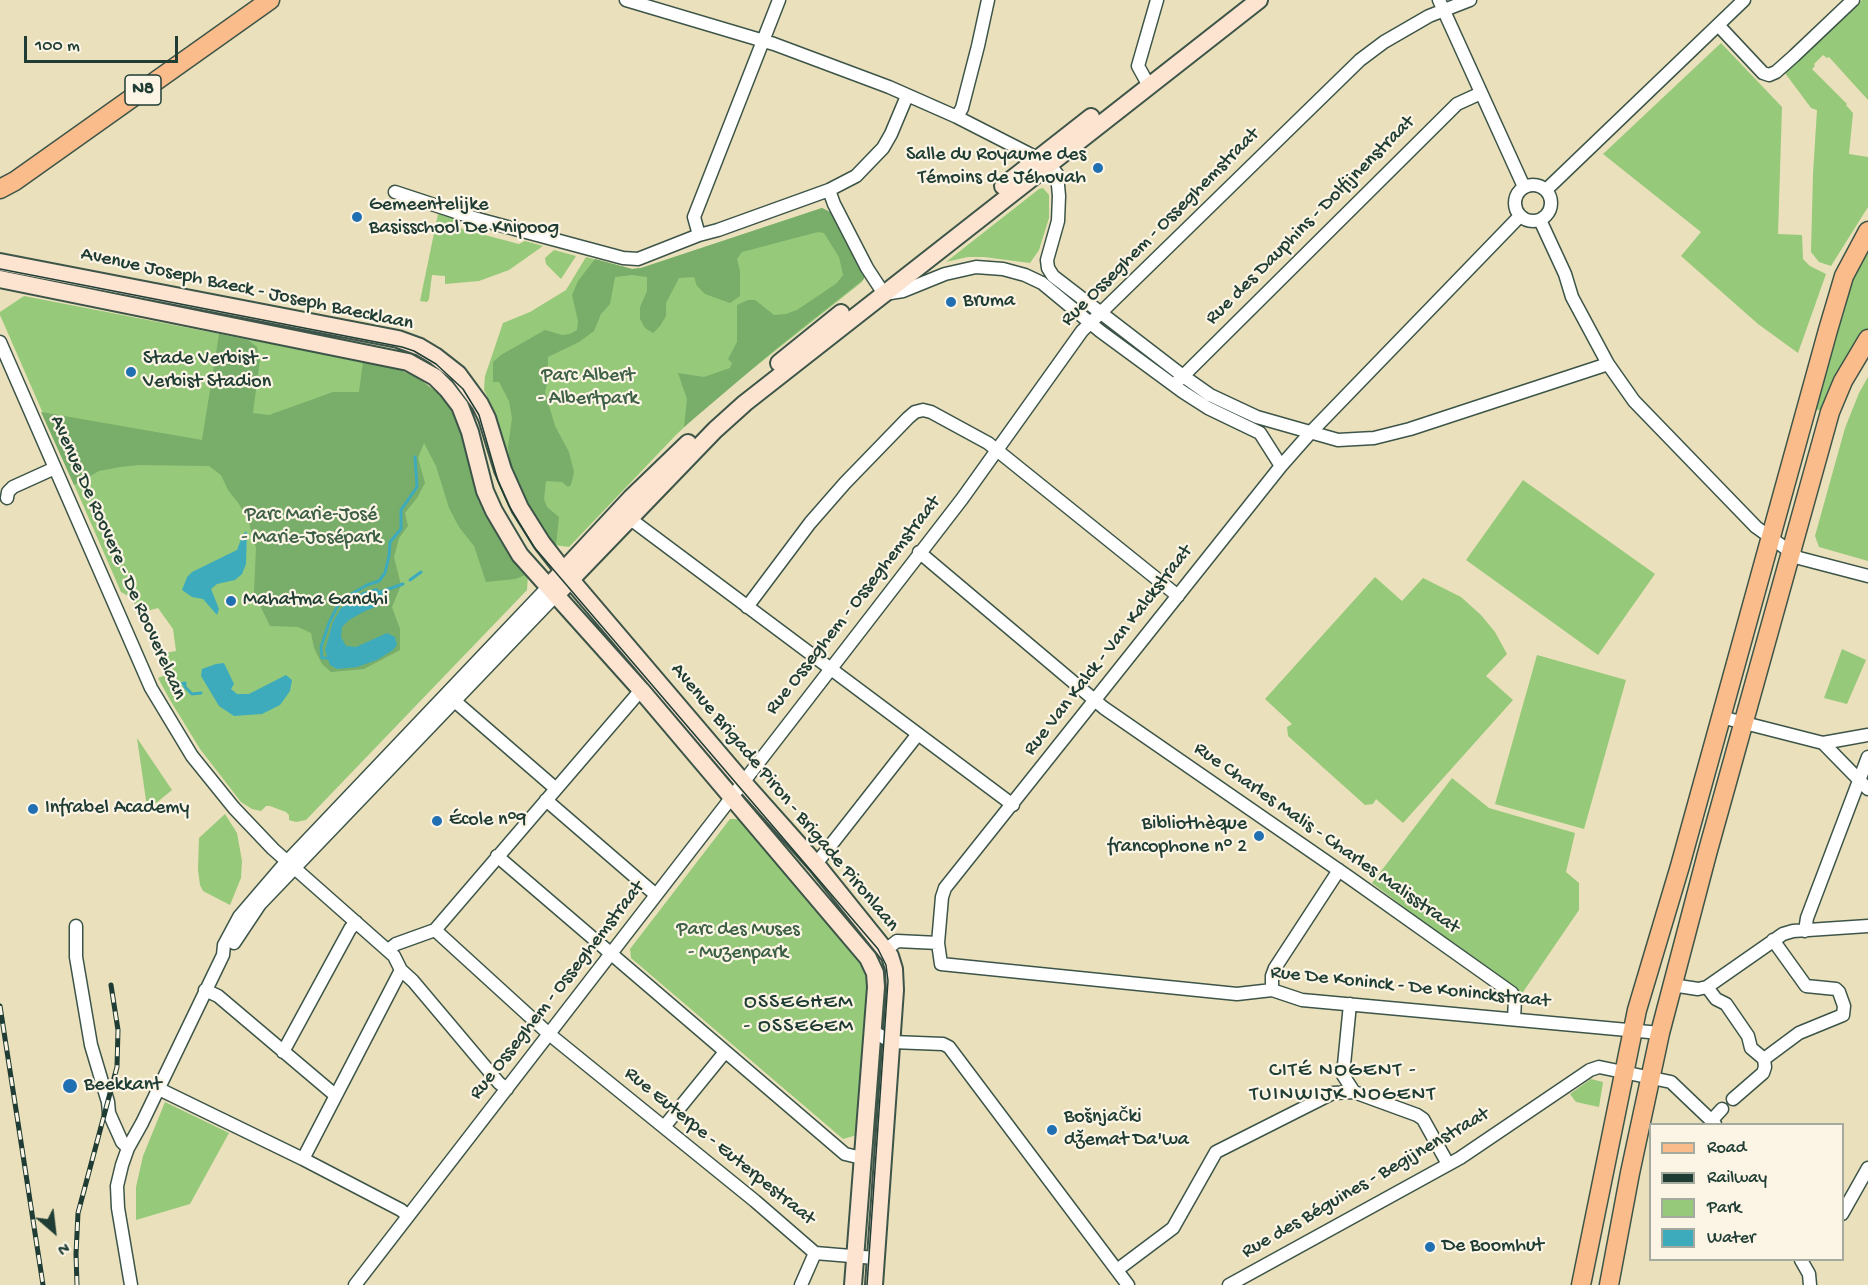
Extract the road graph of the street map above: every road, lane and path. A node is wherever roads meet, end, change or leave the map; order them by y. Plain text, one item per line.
1 (270, 0) edge
2 (627, 0) edge
3 (779, 0) edge
4 (988, 0) edge
5 (1157, 0) edge
6 (1241, 0) edge
7 (1259, 0) edge
8 (1470, 0) edge
9 (1744, 0) edge
10 (1853, 0) edge
11 (1441, 5) edge
12 (1718, 25) junction
13 (763, 41) junction
14 (1146, 81) junction
15 (1481, 93) junction
16 (907, 96) junction
17 (957, 117) junction
18 (1043, 161) junction
19 (8, 185) edge
20 (1524, 187) junction
21 (829, 190) junction
22 (1546, 190) junction
23 (395, 192) dead end
24 (0, 195) edge
25 (1520, 216) junction
26 (1540, 220) junction
27 (1868, 231) edge
28 (699, 235) junction
29 (1047, 260) junction
30 (0, 262) edge
31 (1025, 275) junction
32 (0, 279) edge
33 (881, 290) junction
34 (1100, 313) junction
35 (1090, 323) junction
36 (1868, 339) edge
37 (0, 342) edge
38 (1608, 364) junction
39 (1179, 381) junction
40 (1311, 432) junction
41 (997, 450) junction
42 (1281, 466) junction
43 (55, 468) junction
44 (7, 498) dead end
45 (624, 515) junction
46 (1770, 537) junction
47 (919, 552) junction
48 (1791, 552) junction
49 (567, 575) junction
50 (1868, 576) edge
51 (553, 590) junction
52 (1178, 597) junction
53 (747, 607) junction
54 (831, 669) junction
55 (641, 690) junction
56 (451, 698) junction
57 (1095, 701) junction
58 (1721, 717) junction
59 (1743, 723) junction
60 (918, 734) junction
61 (1868, 735) edge
62 (1823, 743) junction
63 (1868, 757) edge
64 (1859, 779) junction
65 (743, 782) junction
66 (555, 788) junction
67 (1868, 789) edge
68 (732, 797) junction
69 (546, 800) junction
70 (1013, 805) junction
71 (497, 856) junction
72 (291, 864) junction
73 (816, 864) junction
74 (1339, 870) junction
75 (656, 895) junction
76 (356, 922) junction
77 (76, 926) dead end
78 (1868, 926) edge
79 (435, 930) junction
80 (1805, 931) junction
81 (1773, 940) junction
82 (938, 943) junction
83 (388, 950) junction
84 (888, 953) junction
85 (611, 954) junction
86 (401, 970) junction
87 (875, 973) junction
88 (1672, 985) junction
89 (1707, 987) junction
90 (205, 990) junction
91 (1272, 990) junction
92 (1350, 1004) junction
93 (1514, 1019) junction
94 (872, 1031) junction
95 (1633, 1031) junction
96 (1660, 1033) junction
97 (549, 1034) junction
98 (892, 1042) junction
99 (283, 1052) junction
100 (725, 1052) junction
101 (1764, 1059) junction
102 (1624, 1071) junction
103 (1343, 1075) junction
104 (1650, 1078) junction
105 (159, 1089) junction
106 (507, 1089) junction
107 (1354, 1092) junction
108 (1333, 1093) junction
109 (335, 1095) junction
110 (1733, 1099) dead end
111 (1722, 1110) dead end
112 (1713, 1123) edge
113 (664, 1127) junction
114 (128, 1148) junction
115 (862, 1158) junction
116 (303, 1159) junction
117 (1448, 1164) junction
118 (1868, 1168) edge
119 (1844, 1210) edge
120 (408, 1216) junction
121 (815, 1253) junction
122 (855, 1257) junction
123 (875, 1258) junction
124 (1805, 1261) edge
125 (1117, 1270) junction
126 (131, 1285) edge
127 (355, 1285) edge
128 (801, 1285) edge
129 (853, 1285) edge
130 (874, 1285) edge
131 (1128, 1285) edge
132 (1229, 1285) edge
133 (1581, 1285) edge
134 (1609, 1285) edge
135 (1810, 1285) edge

1 - 19 main road, N8
2 - 13 street
3 - 13 street
4 - 17 street
5 - 14 street
6 - 14 street
7 - 14 street
8 - 11 street, Rue Osseghem - Osseghemstraat
9 - 12 street
10 - 12 street
11 - 15 street
11 - 34 street, Rue Osseghem - Osseghemstraat
12 - 22 street
13 - 16 street
13 - 28 street
14 - 18 street
15 - 20 street
15 - 39 street, Rue des Dauphins - Dolfijnenstraat
16 - 17 street
16 - 21 street
17 - 18 street
18 - 29 street
18 - 33 street
19 - 24 main road, N8
20 - 22 street
20 - 25 street
21 - 28 street
21 - 33 street
22 - 26 street
23 - 28 street
25 - 26 street
25 - 40 street, Rue Van Kalck - Van Kalckstraat
26 - 38 street
27 - 46 main road
29 - 31 street
29 - 34 street
30 - 49 street, Avenue Joseph Baeck - Joseph Baecklaan
31 - 33 street
31 - 35 street
32 - 51 street, Avenue Joseph Baeck - Joseph Baecklaan
33 - 45 street
34 - 35 street, Rue Osseghem - Osseghemstraat
34 - 39 street
35 - 39 street
35 - 41 street, Rue Osseghem - Osseghemstraat
36 - 48 main road
37 - 43 street, Avenue De Roovere - De Rooverelaan
38 - 40 street
38 - 46 street
39 - 40 street
39 - 42 street
40 - 42 street, Rue Van Kalck - Van Kalckstraat
41 - 47 street, Rue Osseghem - Osseghemstraat
41 - 52 street
41 - 53 street
42 - 52 street, Rue Van Kalck - Van Kalckstraat
43 - 44 street
43 - 72 street, Avenue De Roovere - De Rooverelaan
45 - 49 street
45 - 53 street
46 - 48 street
46 - 58 main road
47 - 54 street, Rue Osseghem - Osseghemstraat
47 - 57 street, Rue Charles Malis - Charles Malisstraat
48 - 50 street
48 - 59 main road
49 - 51 street
49 - 65 street, Avenue Brigade Piron - Brigade Pironlaan
51 - 55 street, Avenue Brigade Piron - Brigade Pironlaan
51 - 56 street
52 - 57 street, Rue Van Kalck - Van Kalckstraat
53 - 54 street
54 - 60 street
54 - 65 street, Rue Osseghem - Osseghemstraat
55 - 66 street
55 - 68 street, Avenue Brigade Piron - Brigade Pironlaan
56 - 66 street
56 - 72 street
57 - 70 street, Rue Van Kalck - Van Kalckstraat
57 - 74 street, Rue Charles Malis - Charles Malisstraat
58 - 59 street
58 - 95 main road
59 - 62 street
59 - 88 main road
60 - 70 street
60 - 73 street
61 - 62 street
62 - 64 street
63 - 64 street
64 - 67 street
64 - 80 street
65 - 68 street, Rue Osseghem - Osseghemstraat
65 - 73 street, Avenue Brigade Piron - Brigade Pironlaan
66 - 69 street
68 - 75 street, Rue Osseghem - Osseghemstraat
68 - 87 street, Avenue Brigade Piron - Brigade Pironlaan
69 - 71 street
69 - 75 street
70 - 82 street, Rue Van Kalck - Van Kalckstraat
71 - 79 street
71 - 85 street
72 - 76 street, Avenue De Roovere - De Rooverelaan
72 - 90 street
73 - 84 street, Avenue Brigade Piron - Brigade Pironlaan
74 - 91 street
74 - 93 street, Rue Charles Malis - Charles Malisstraat
75 - 85 street, Rue Osseghem - Osseghemstraat
76 - 83 street, Avenue De Roovere - De Rooverelaan
76 - 99 street
77 - 114 street
78 - 80 street
79 - 83 street
79 - 97 street, Rue Euterpe - Euterpestraat
80 - 81 street
81 - 89 street
81 - 101 street
82 - 84 street
82 - 91 street, Rue De Koninck - De Koninckstraat
83 - 86 street, Avenue De Roovere - De Rooverelaan
84 - 87 street
84 - 98 street, Avenue Brigade Piron - Brigade Pironlaan
85 - 97 street, Rue Osseghem - Osseghemstraat
85 - 100 street
86 - 106 street, Avenue De Roovere - De Rooverelaan
86 - 109 street
87 - 94 street
88 - 89 street
88 - 96 main road
89 - 101 street
90 - 99 street
90 - 105 street
91 - 92 street, Rue De Koninck - De Koninckstraat
92 - 93 street, Rue De Koninck - De Koninckstraat
92 - 103 street
93 - 95 street, Rue De Koninck - De Koninckstraat
94 - 98 street
94 - 115 street
95 - 96 street, Rue De Koninck - De Koninckstraat
95 - 102 main road
96 - 104 main road
97 - 106 street, Rue Osseghem - Osseghemstraat
97 - 113 street, Rue Euterpe - Euterpestraat
98 - 123 street, Avenue Brigade Piron - Brigade Pironlaan
98 - 125 street
99 - 109 street
100 - 113 street
100 - 115 street
101 - 110 street
102 - 104 street, Rue des Béguines - Begijnenstraat
102 - 117 street, Rue des Béguines - Begijnenstraat
102 - 133 main road
103 - 107 street
103 - 108 street
104 - 112 street, Rue des Béguines - Begijnenstraat
104 - 134 main road
105 - 114 street
105 - 116 street
106 - 120 street, Rue Osseghem - Osseghemstraat
107 - 108 street
107 - 117 street
108 - 125 street
109 - 116 street
111 - 112 street
113 - 121 street, Rue Euterpe - Euterpestraat
114 - 126 street
115 - 122 street
116 - 120 street
117 - 132 street, Rue des Béguines - Begijnenstraat
118 - 119 street
120 - 127 street, Rue Osseghem - Osseghemstraat
121 - 122 street, Rue Euterpe - Euterpestraat
121 - 128 street
122 - 123 street, Rue Euterpe - Euterpestraat
122 - 129 street
123 - 130 street, Avenue Brigade Piron - Brigade Pironlaan
124 - 135 street
125 - 131 street

